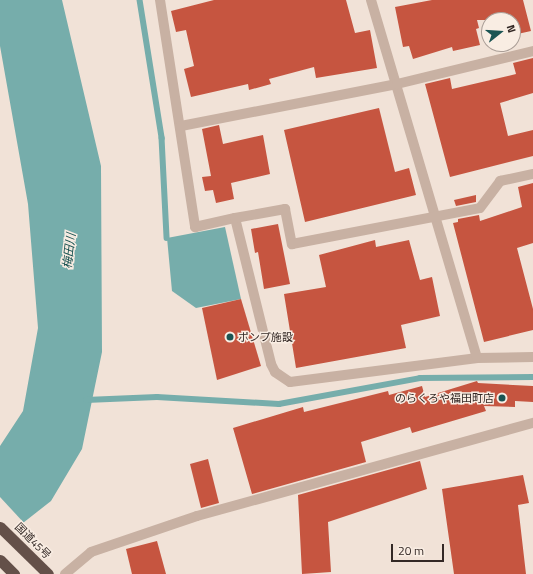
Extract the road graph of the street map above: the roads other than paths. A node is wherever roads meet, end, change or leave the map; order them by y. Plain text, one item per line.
1 (160, 0) edge
2 (371, 0) edge
3 (533, 51) edge
4 (397, 84) junction
5 (181, 126) junction
6 (533, 174) edge
7 (235, 218) junction
8 (437, 218) junction
9 (533, 357) edge
10 (477, 358) junction
11 (533, 423) edge
12 (0, 527) edge
13 (0, 560) edge
14 (44, 570) edge
15 (14, 574) edge
16 (65, 574) edge

1 - 5 street
2 - 4 street
3 - 4 street
4 - 5 street
4 - 8 street
5 - 7 street
6 - 8 street
7 - 8 street
7 - 10 street
8 - 10 street
9 - 10 street
11 - 16 street
12 - 14 highway, 国道45号
13 - 15 highway

